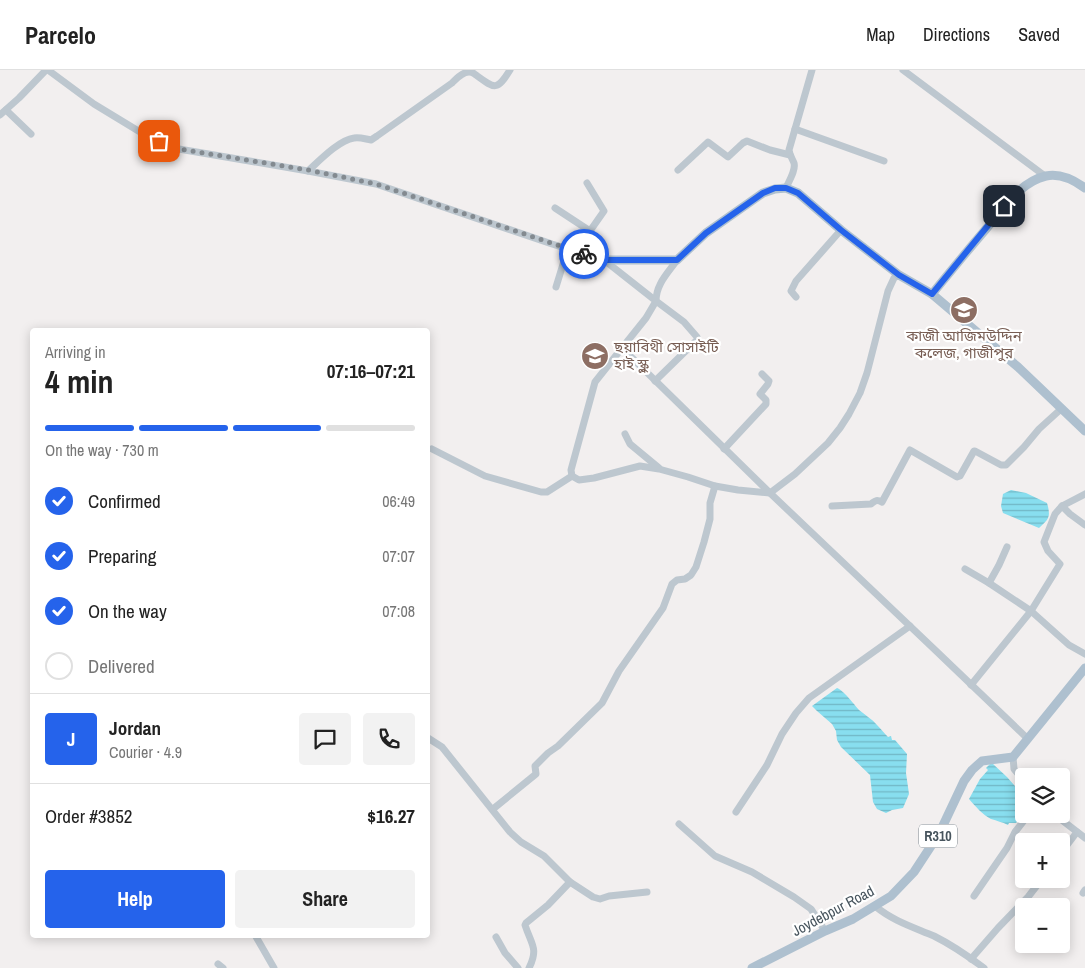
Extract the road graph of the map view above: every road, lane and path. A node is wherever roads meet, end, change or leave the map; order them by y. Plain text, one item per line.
1 (47, 70) edge
2 (510, 70) edge
3 (812, 70) edge
4 (903, 70) edge
5 (3, 113) edge
6 (795, 129) junction
7 (32, 134) dead end
8 (790, 155) junction
9 (884, 161) dead end
10 (308, 170) junction
11 (678, 170) dead end
12 (1045, 176) junction
13 (587, 183) dead end
14 (786, 188) junction
15 (1085, 188) edge
16 (555, 208) dead end
17 (590, 230) junction
18 (841, 230) junction
19 (568, 248) junction
20 (583, 253) junction
21 (604, 260) junction
22 (677, 260) junction
23 (899, 275) junction
24 (556, 288) dead end
25 (932, 294) junction
26 (796, 297) dead end
27 (656, 301) junction
28 (622, 348) junction
29 (762, 374) dead end
30 (655, 382) junction
31 (1062, 409) junction
32 (1085, 432) edge
33 (625, 434) dead end
34 (432, 449) dead end
35 (724, 449) junction
36 (659, 469) junction
37 (572, 476) junction
38 (715, 486) junction
39 (770, 493) junction
40 (1085, 494) edge
41 (832, 506) dead end
42 (1062, 506) junction
43 (1085, 525) edge
44 (1007, 547) dead end
45 (965, 569) dead end
46 (989, 583) junction
47 (1030, 611) junction
48 (910, 626) junction
49 (1085, 654) edge
50 (1085, 668) edge
51 (972, 685) junction
52 (430, 739) edge
53 (1028, 740) junction
54 (1013, 757) junction
55 (1015, 770) edge
56 (493, 809) junction
57 (736, 812) dead end
58 (1022, 823) edge
59 (1066, 823) edge
60 (679, 824) dead end
61 (1077, 832) junction
62 (1085, 838) edge
63 (1070, 841) edge
64 (570, 882) junction
65 (1035, 888) edge
66 (647, 892) dead end
67 (974, 896) dead end
68 (875, 906) junction
69 (825, 931) junction
70 (496, 937) dead end
71 (257, 938) edge
72 (971, 958) junction
73 (272, 965) edge
74 (264, 968) edge
75 (518, 968) edge
76 (529, 968) edge
77 (752, 968) edge
78 (984, 968) edge

1 - 5 street
1 - 10 street
2 - 10 street
3 - 6 street
4 - 12 street
5 - 7 street
6 - 8 street
6 - 9 street
8 - 11 street
8 - 14 street
10 - 19 street
12 - 15 main road
12 - 25 main road
13 - 17 street
14 - 18 main road
14 - 22 main road
16 - 17 street
17 - 20 street
18 - 23 main road
18 - 26 street
19 - 20 street
19 - 24 street
20 - 21 street
21 - 22 main road
21 - 27 street
22 - 27 street
23 - 25 main road
23 - 39 street
25 - 31 main road
27 - 28 street
27 - 30 street
28 - 30 street
28 - 37 street
29 - 35 street
30 - 35 street
31 - 32 main road
31 - 41 street
33 - 36 street
34 - 37 street
35 - 39 street
36 - 37 street
36 - 38 street
38 - 39 street
38 - 56 street
39 - 48 street
40 - 42 street
42 - 43 street
42 - 47 street
44 - 46 street
45 - 46 street
46 - 47 street
47 - 49 street
47 - 51 street
48 - 51 street
48 - 57 street
50 - 53 main road
51 - 53 street
52 - 56 street
53 - 54 main road
54 - 55 street
54 - 68 main road, Joydebpur Road / R310
56 - 64 street
58 - 67 street
59 - 61 street
60 - 69 street
61 - 62 street
61 - 63 street
64 - 66 street
64 - 76 street
65 - 72 street
68 - 69 main road, Joydebpur Road / R310
68 - 72 street
69 - 77 main road, Joydebpur Road / R310
70 - 75 street
71 - 73 street
72 - 78 street
73 - 74 street

